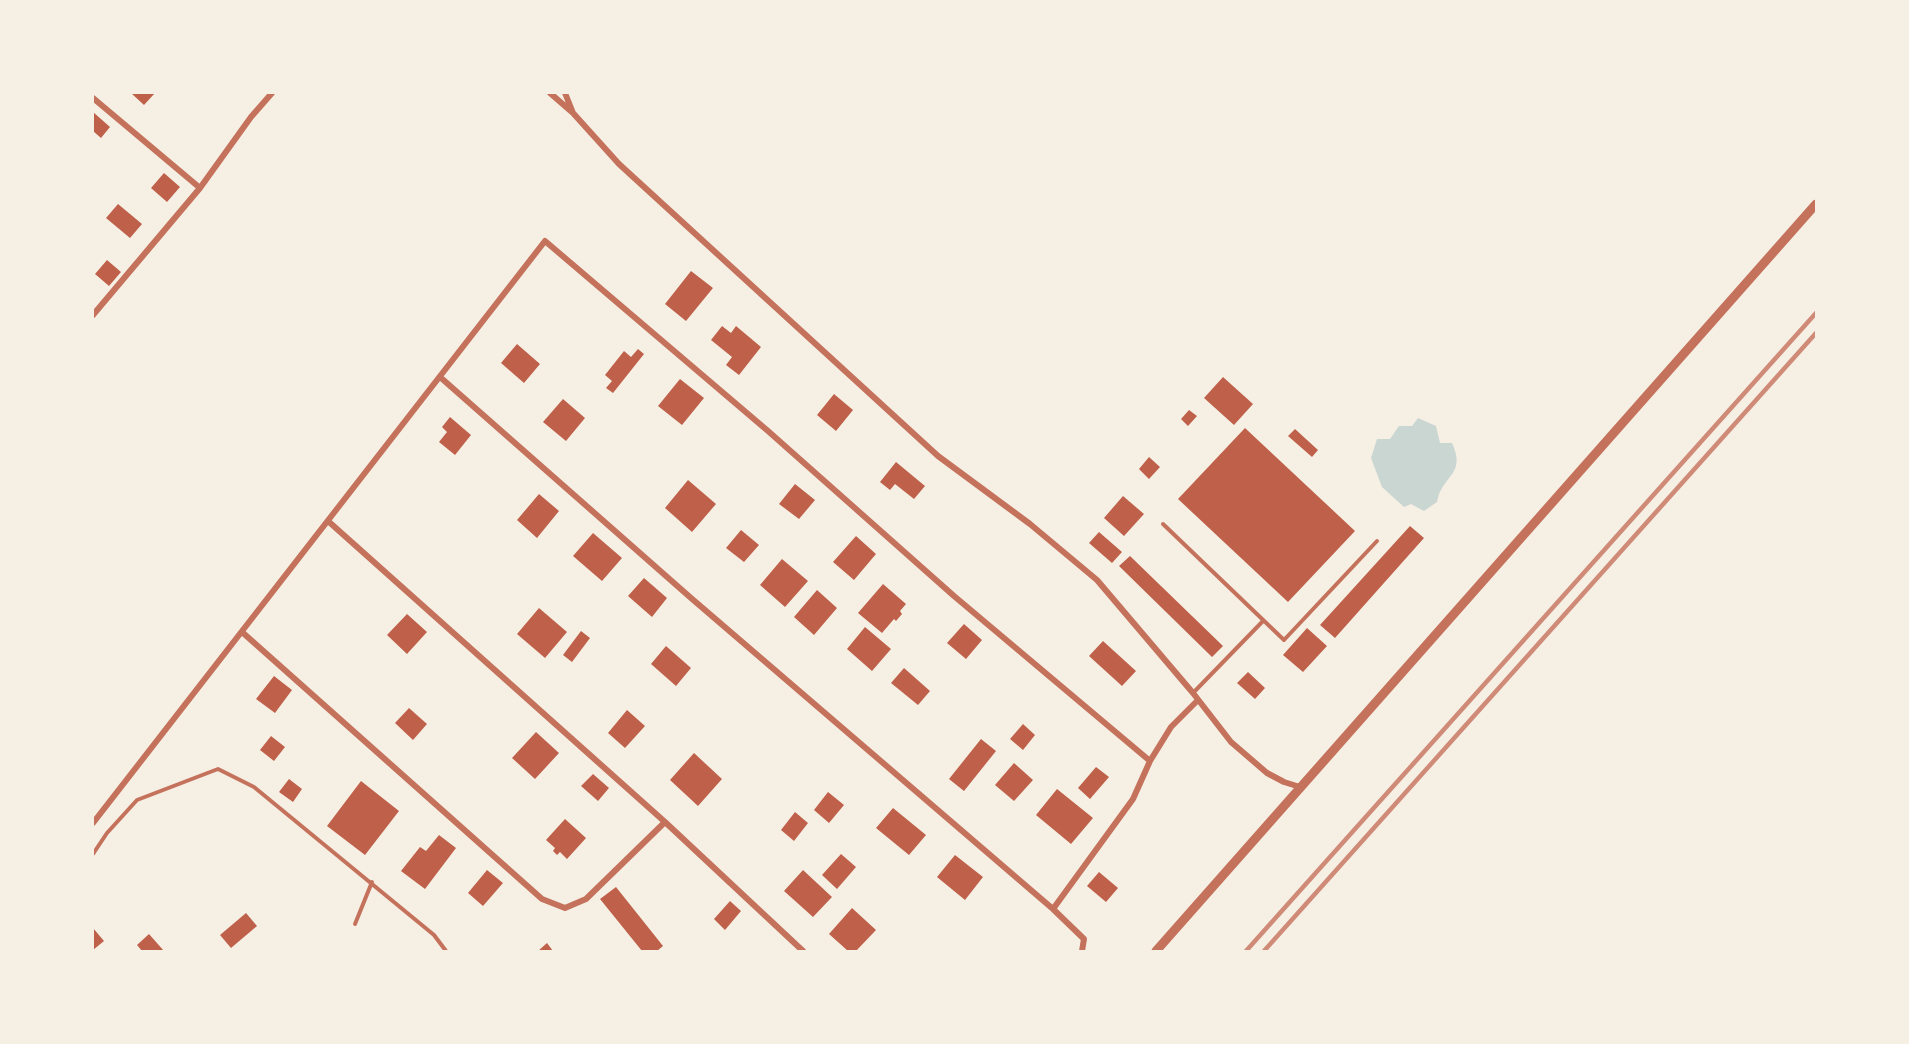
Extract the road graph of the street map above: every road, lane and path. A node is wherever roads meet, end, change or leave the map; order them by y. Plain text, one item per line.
1 (272, 93) edge
2 (550, 93) edge
3 (566, 93) edge
4 (93, 98) edge
5 (573, 113) junction
6 (200, 188) junction
7 (1816, 204) edge
8 (93, 315) edge
9 (440, 377) junction
10 (328, 521) junction
11 (1163, 524) dead end
12 (1377, 541) dead end
13 (1263, 621) junction
14 (242, 632) junction
15 (1193, 693) junction
16 (1198, 700) junction
17 (1149, 761) junction
18 (1300, 787) junction
19 (665, 822) junction
20 (93, 823) edge
21 (93, 855) edge
22 (372, 882) junction
23 (1053, 909) junction
24 (355, 924) dead end
25 (446, 951) edge
26 (803, 951) edge
27 (1082, 951) edge
28 (1156, 951) edge

1 - 6 street
2 - 5 street
3 - 5 street
4 - 6 street
5 - 15 street
6 - 8 street
7 - 18 street
9 - 10 street
9 - 17 street
9 - 23 street
10 - 14 street
10 - 19 street
11 - 13 lane
12 - 13 lane
13 - 15 lane
14 - 19 street
14 - 20 street
15 - 16 street
16 - 17 street
16 - 18 street
17 - 23 street
18 - 28 street
19 - 26 street
21 - 22 lane
22 - 24 lane
22 - 25 lane
23 - 27 street

